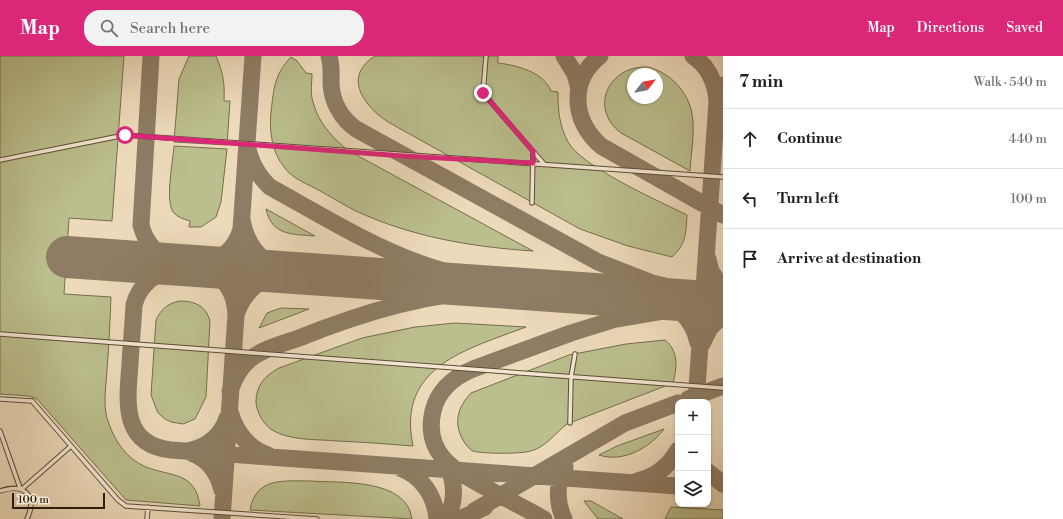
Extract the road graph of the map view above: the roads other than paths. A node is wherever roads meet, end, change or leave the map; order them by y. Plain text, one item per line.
1 (486, 56) edge
2 (533, 151) junction
3 (0, 160) edge
4 (533, 163) junction
5 (544, 164) junction
6 (723, 177) edge
7 (532, 203) dead end
8 (0, 334) edge
9 (575, 354) dead end
10 (571, 377) junction
11 (723, 388) edge
12 (0, 399) edge
13 (570, 423) dead end
14 (0, 431) edge
15 (71, 446) junction
16 (21, 488) junction
17 (0, 491) edge
18 (148, 507) junction
19 (27, 519) edge
20 (147, 519) edge
21 (318, 519) edge

1 - 2 lane
2 - 4 lane
2 - 5 lane
3 - 4 lane
4 - 5 lane
4 - 7 lane
5 - 6 lane
8 - 10 lane
9 - 10 lane
10 - 11 lane
10 - 13 lane
12 - 15 lane
14 - 16 lane
15 - 16 lane
15 - 18 lane
16 - 17 lane
16 - 19 lane
18 - 20 lane
18 - 21 lane

